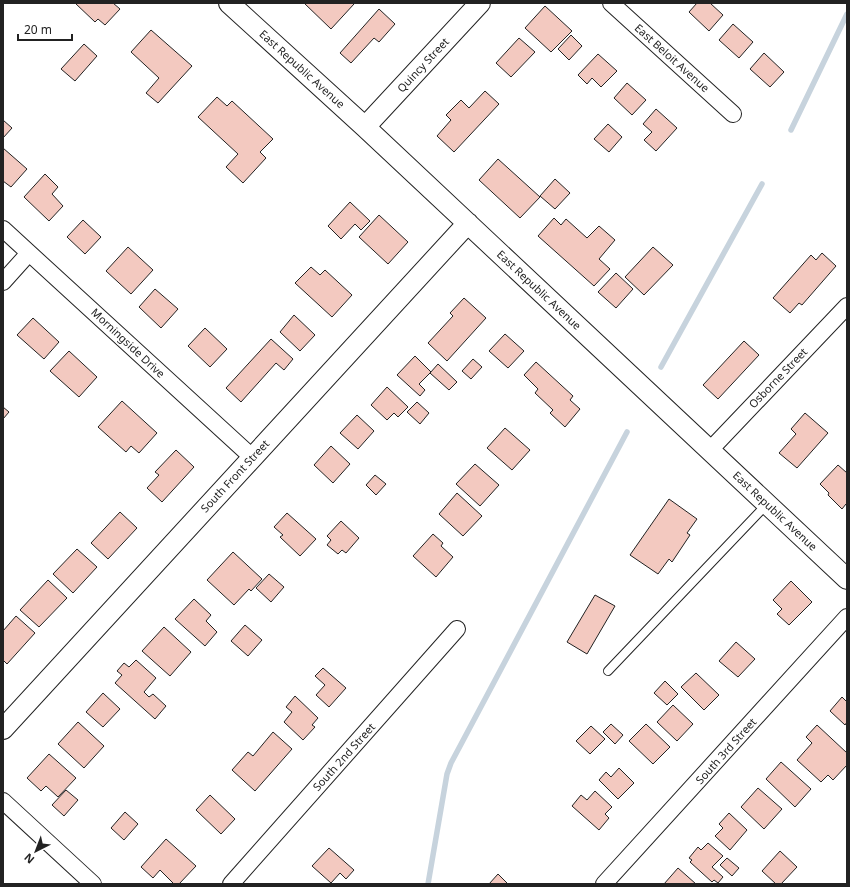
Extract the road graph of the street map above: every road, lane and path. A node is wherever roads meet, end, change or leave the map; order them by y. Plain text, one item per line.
1 (229, 3) edge
2 (480, 3) edge
3 (611, 3) edge
4 (733, 114) dead end
5 (366, 127) junction
6 (468, 223) junction
7 (3, 229) edge
8 (29, 253) junction
9 (3, 282) edge
10 (847, 306) edge
11 (710, 450) junction
12 (252, 457) junction
13 (767, 504) junction
14 (847, 579) edge
15 (847, 617) edge
16 (457, 629) dead end
17 (608, 671) dead end
18 (3, 729) edge
19 (3, 801) edge
20 (93, 884) edge
21 (231, 884) edge
22 (604, 884) edge

1 - 5 street, East Republic Avenue
2 - 5 street, Quincy Street
3 - 4 street, East Beloit Avenue
5 - 6 street, East Republic Avenue
6 - 11 street, East Republic Avenue
6 - 12 street, South Front Street
7 - 8 street, Morningside Drive
8 - 9 street
8 - 12 street, Morningside Drive
10 - 11 street, Osborne Street
11 - 13 street, East Republic Avenue
12 - 18 street, South Front Street
13 - 14 street, East Republic Avenue
13 - 17 lane
15 - 22 street, South 3rd Street
16 - 21 street, South 2nd Street
19 - 20 street

